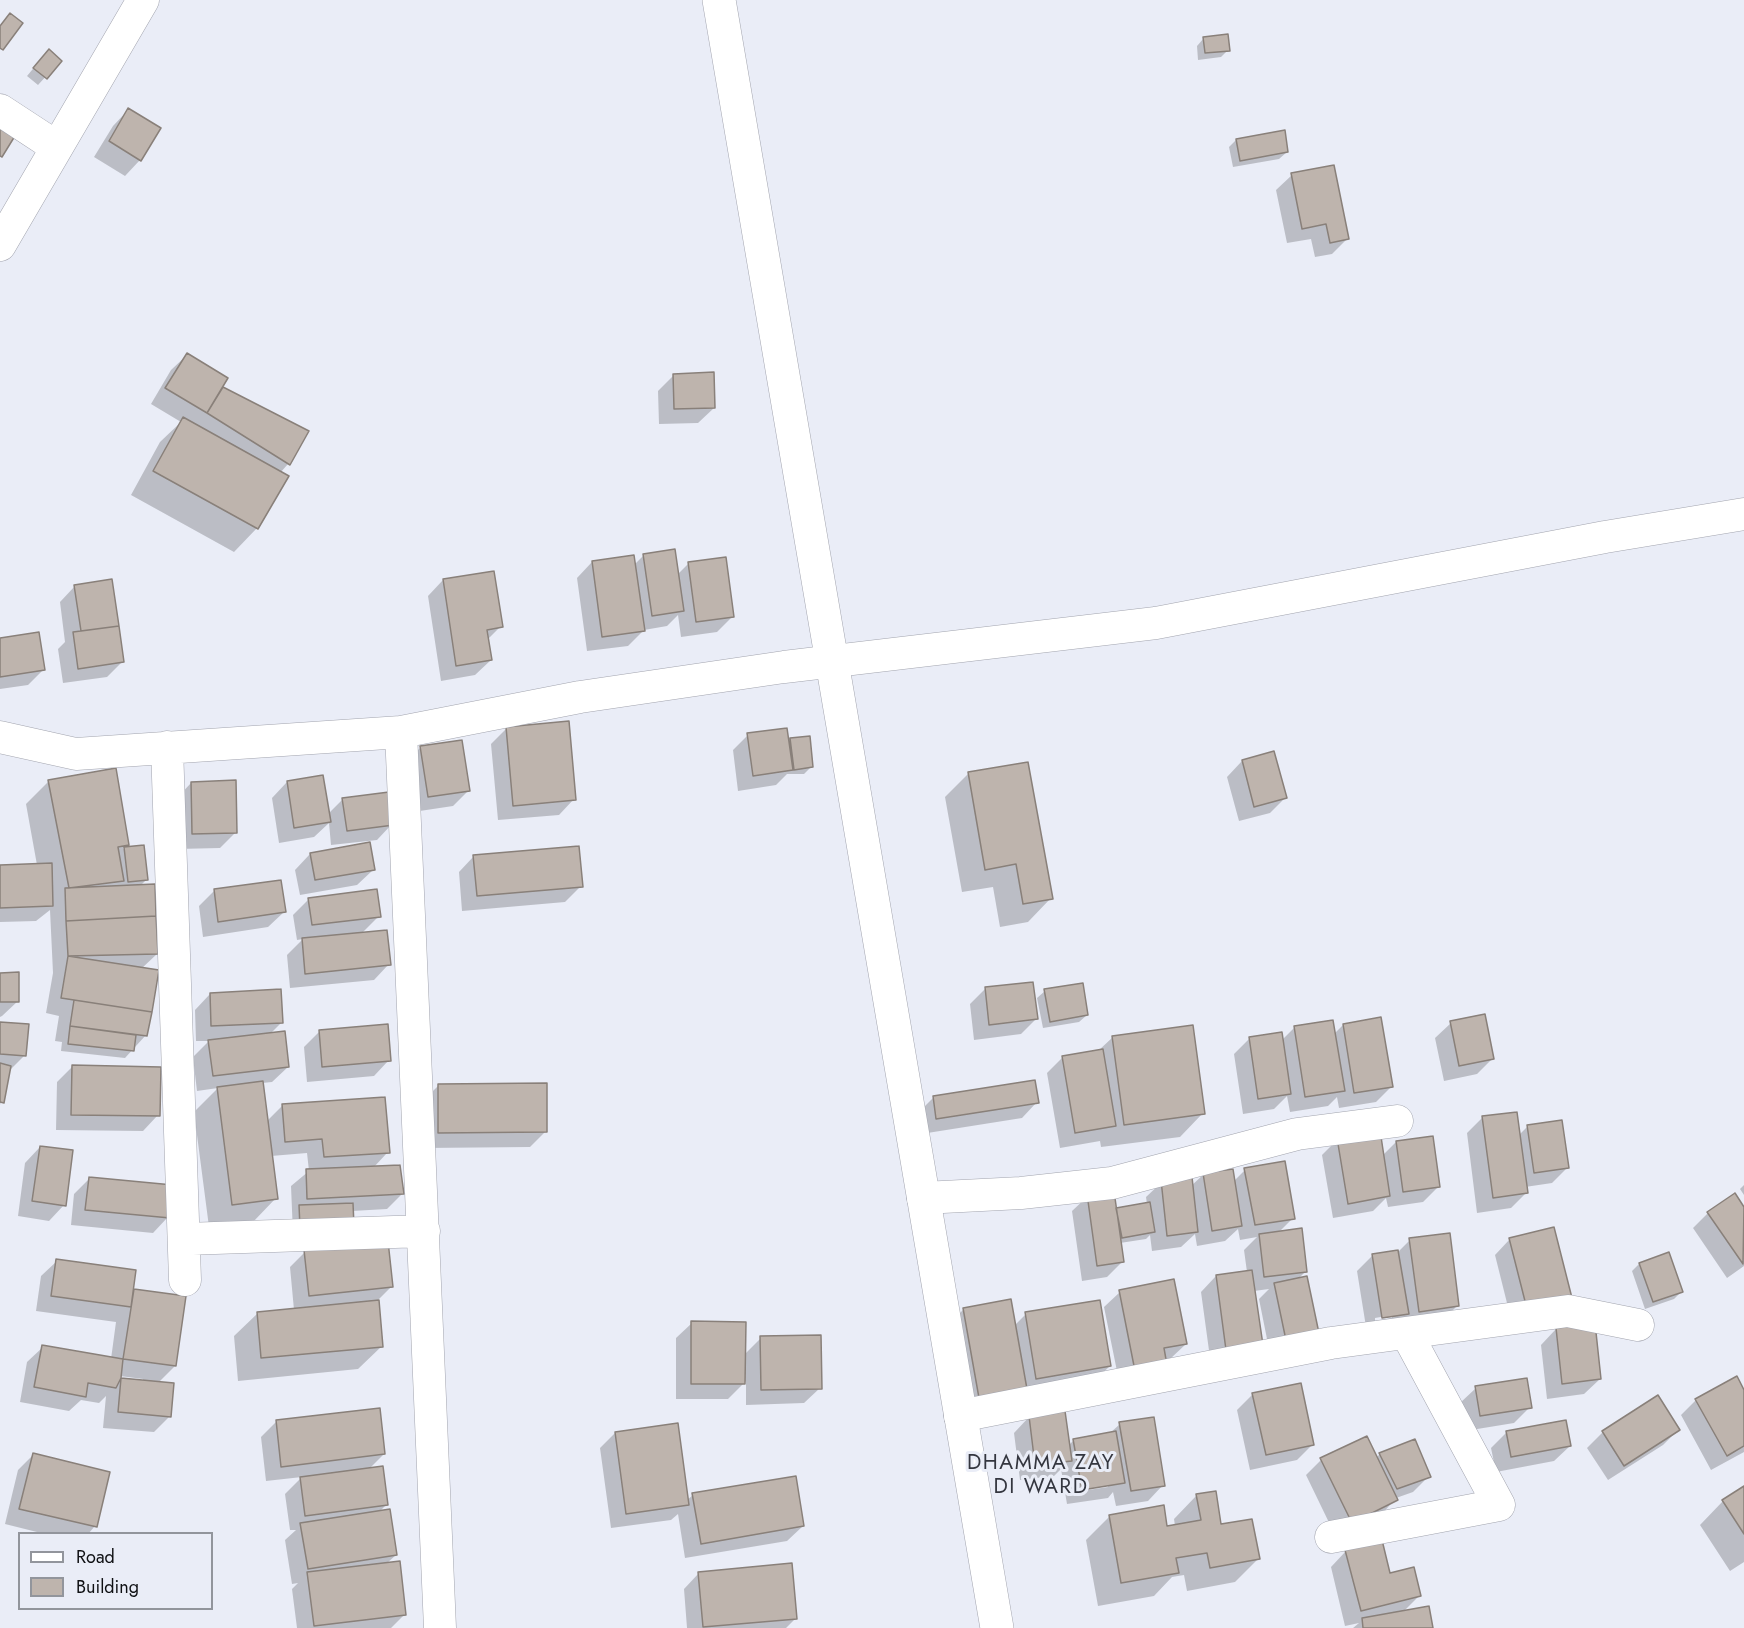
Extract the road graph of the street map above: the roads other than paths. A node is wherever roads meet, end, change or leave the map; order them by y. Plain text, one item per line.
1 (143, 0) edge
2 (718, 0) edge
3 (0, 110) edge
4 (56, 147) junction
5 (0, 245) edge
6 (1744, 514) edge
7 (832, 661) junction
8 (401, 732) junction
9 (0, 737) edge
10 (167, 747) junction
11 (1397, 1121) dead end
12 (923, 1198) junction
13 (424, 1231) junction
14 (185, 1239) junction
15 (185, 1280) dead end
16 (1638, 1326) dead end
17 (1407, 1334) junction
18 (960, 1416) junction
19 (1331, 1536) dead end
20 (440, 1628) edge
21 (997, 1628) edge

1 - 4 street
2 - 7 street
3 - 4 street
4 - 5 street
6 - 7 street
7 - 8 street
7 - 12 street
8 - 10 street
8 - 13 street
9 - 10 street
10 - 14 street
11 - 12 street
12 - 18 street
13 - 14 street
13 - 20 street
14 - 15 street
16 - 17 street
17 - 18 street
17 - 19 street
18 - 21 street

